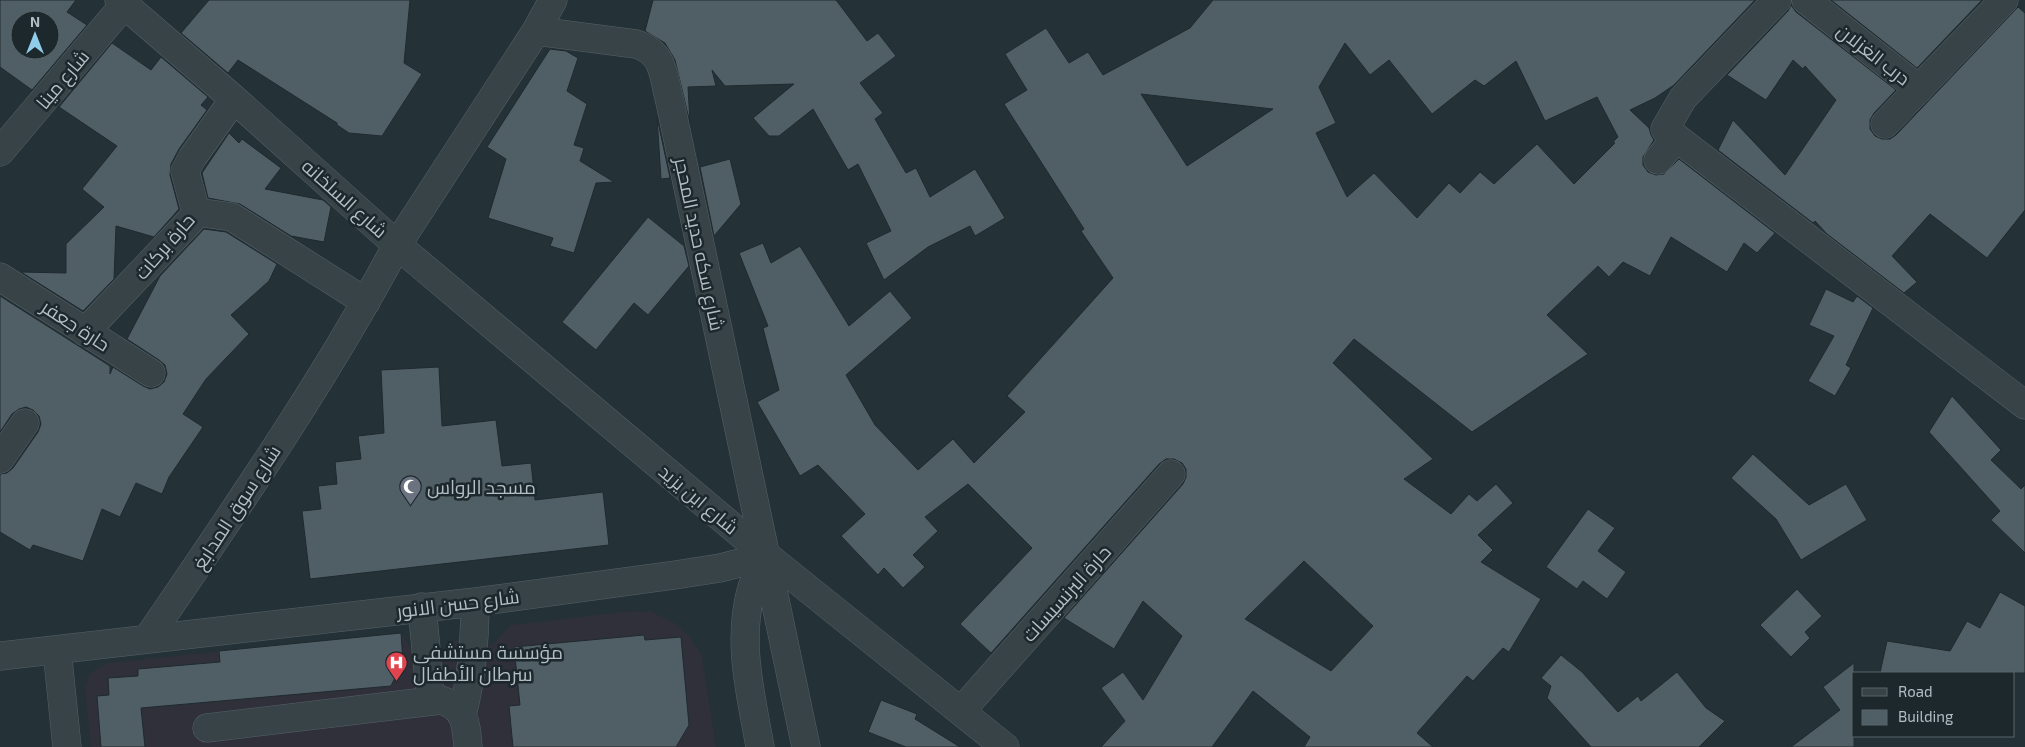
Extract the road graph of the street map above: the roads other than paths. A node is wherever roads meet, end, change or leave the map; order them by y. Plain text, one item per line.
1 (553, 0) edge
2 (1777, 0) edge
3 (1806, 0) edge
4 (2004, 0) edge
5 (121, 2) edge
6 (536, 31) junction
7 (1918, 89) junction
8 (234, 99) junction
9 (1885, 124) dead end
10 (1676, 138) junction
11 (0, 152) edge
12 (1658, 160) dead end
13 (196, 212) junction
14 (397, 245) junction
15 (0, 277) edge
16 (366, 302) junction
17 (86, 332) junction
18 (151, 373) dead end
19 (2025, 405) edge
20 (26, 423) dead end
21 (0, 459) edge
22 (1171, 474) dead end
23 (766, 556) junction
24 (475, 602) junction
25 (422, 607) junction
26 (148, 638) junction
27 (57, 650) junction
28 (0, 656) edge
29 (431, 701) junction
30 (961, 711) junction
31 (462, 715) junction
32 (207, 728) dead end
33 (67, 747) edge
34 (468, 747) edge
35 (760, 747) edge
36 (806, 747) edge
37 (1006, 747) edge

1 - 6 street, شارع السلخانه
2 - 10 street
3 - 7 street, درب الغزلان
4 - 7 street
5 - 8 street, شارع السلخانه
5 - 11 street, شارع مينا
6 - 14 street, شارع السلخانه
6 - 23 street, شارع سكه حديد المحجر
7 - 9 street
8 - 13 street, حارة بركات
8 - 14 street, شارع السلخانه
10 - 12 street
10 - 19 street
13 - 16 street
13 - 17 street, حارة بركات
14 - 16 street, شارع سوق المدابغ
14 - 23 street, شارع ابن يزيد
15 - 17 street, حارة جعفر
16 - 26 street, شارع سوق المدابغ
17 - 18 street, حارة جعفر
20 - 21 street
22 - 30 street, حارة البرنسيسات
23 - 24 street, شارع حسن الانور
23 - 30 street, شارع ابن يزيد
23 - 35 street
23 - 36 street, شارع سكه حديد المحجر
24 - 25 street, شارع حسن الانور
24 - 31 street
25 - 26 street, شارع حسن الانور
25 - 29 street
26 - 27 street
27 - 28 street
27 - 33 street
29 - 31 street
29 - 32 street
30 - 37 street, شارع ابن يزيد
31 - 34 street

